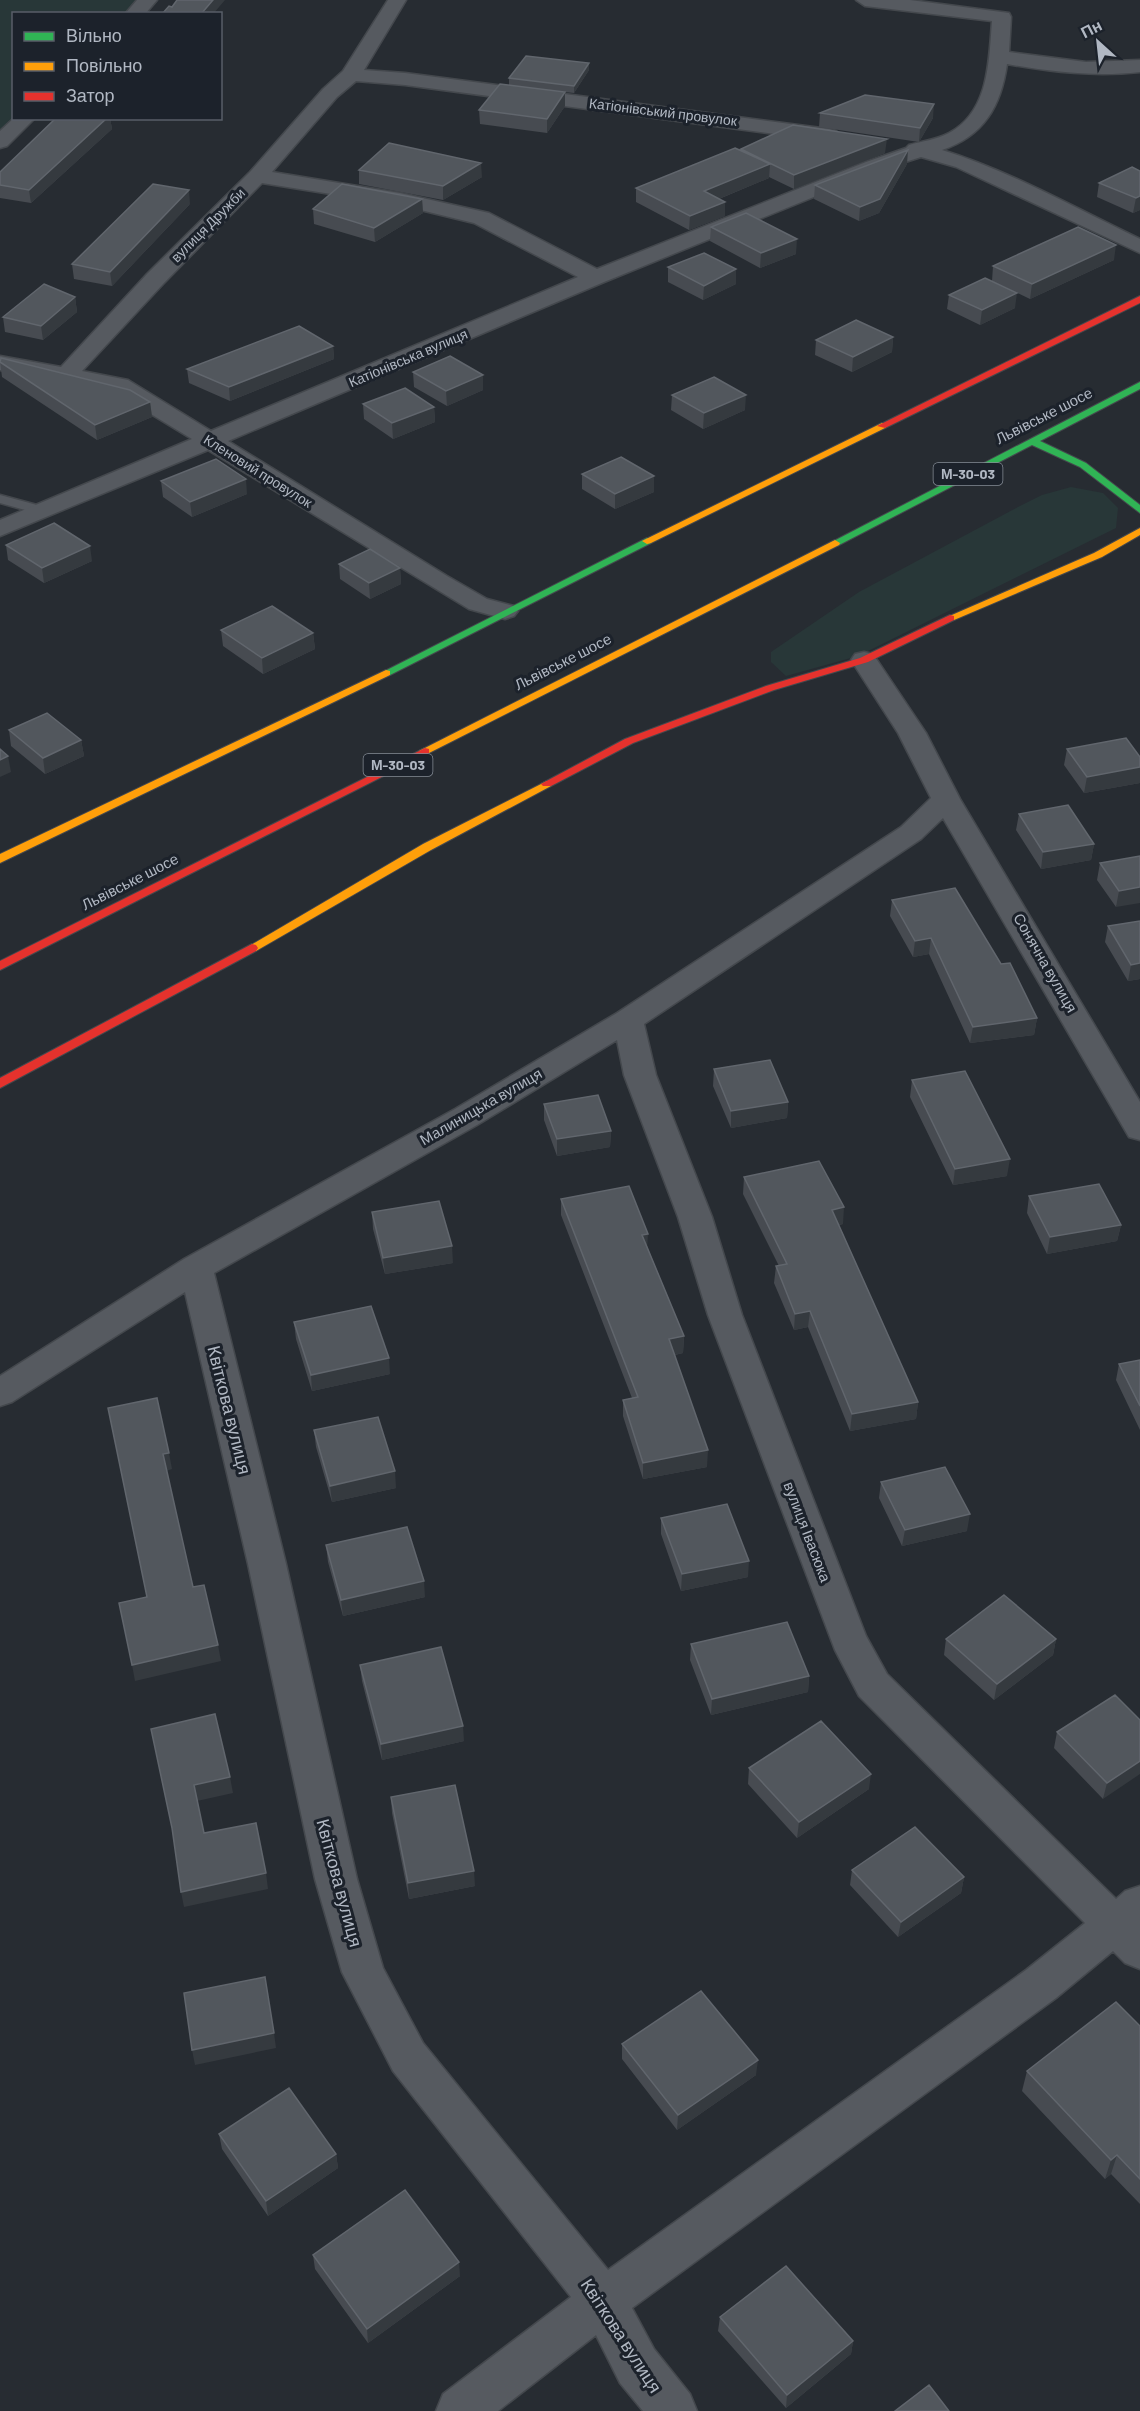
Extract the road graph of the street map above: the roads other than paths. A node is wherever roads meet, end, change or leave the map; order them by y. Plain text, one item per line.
1 (148, 0) edge
2 (397, 0) edge
3 (865, 0) edge
4 (136, 12) edge
5 (998, 56) junction
6 (1140, 66) edge
7 (351, 75) junction
8 (23, 120) edge
9 (852, 138) edge
10 (0, 142) edge
11 (875, 142) edge
12 (921, 150) junction
13 (257, 176) junction
14 (1140, 247) edge
15 (596, 277) junction
16 (1140, 299) edge
17 (0, 363) edge
18 (65, 376) junction
19 (1140, 385) edge
20 (208, 441) junction
21 (1032, 441) junction
22 (0, 500) edge
23 (1137, 506) edge
24 (43, 511) junction
25 (0, 529) edge
26 (1140, 531) edge
27 (505, 611) junction
28 (864, 660) junction
29 (946, 799) junction
30 (0, 859) edge
31 (0, 966) edge
32 (628, 1020) junction
33 (0, 1084) edge
34 (1140, 1129) edge
35 (196, 1268) junction
36 (0, 1393) edge
37 (1131, 1926) edge
38 (603, 2301) junction
39 (460, 2411) edge
40 (673, 2411) edge

1 - 4 street
2 - 7 street, вулиця Дружби
3 - 5 street, Катіонівська вулиця
5 - 6 street
5 - 12 street, Катіонівська вулиця
7 - 9 street, Катіонівський провулок
7 - 13 street, вулиця Дружби
8 - 10 street
11 - 12 street
12 - 14 street
12 - 15 street, Катіонівська вулиця
13 - 15 street
13 - 18 street, вулиця Дружби
15 - 20 street, Катіонівська вулиця
16 - 27 street
17 - 18 street, Кленовий провулок
18 - 20 street, Кленовий провулок
19 - 21 street, Львівське шосе / М-30-03
20 - 24 street, Катіонівська вулиця
20 - 27 street, Кленовий провулок
21 - 23 street
21 - 31 street, Львівське шосе / М-30-03
22 - 24 lane
24 - 25 street, Катіонівська вулиця
26 - 28 street
27 - 30 street
28 - 29 street, Сонячна вулиця
28 - 33 street
29 - 32 street, Малиницька вулиця
29 - 34 street, Сонячна вулиця
32 - 35 street, Малиницька вулиця
32 - 37 street, вулиця Івасюка
35 - 36 street, Малиницька вулиця
35 - 38 street, Квіткова вулиця
37 - 38 street
38 - 39 street
38 - 40 street, Квіткова вулиця

